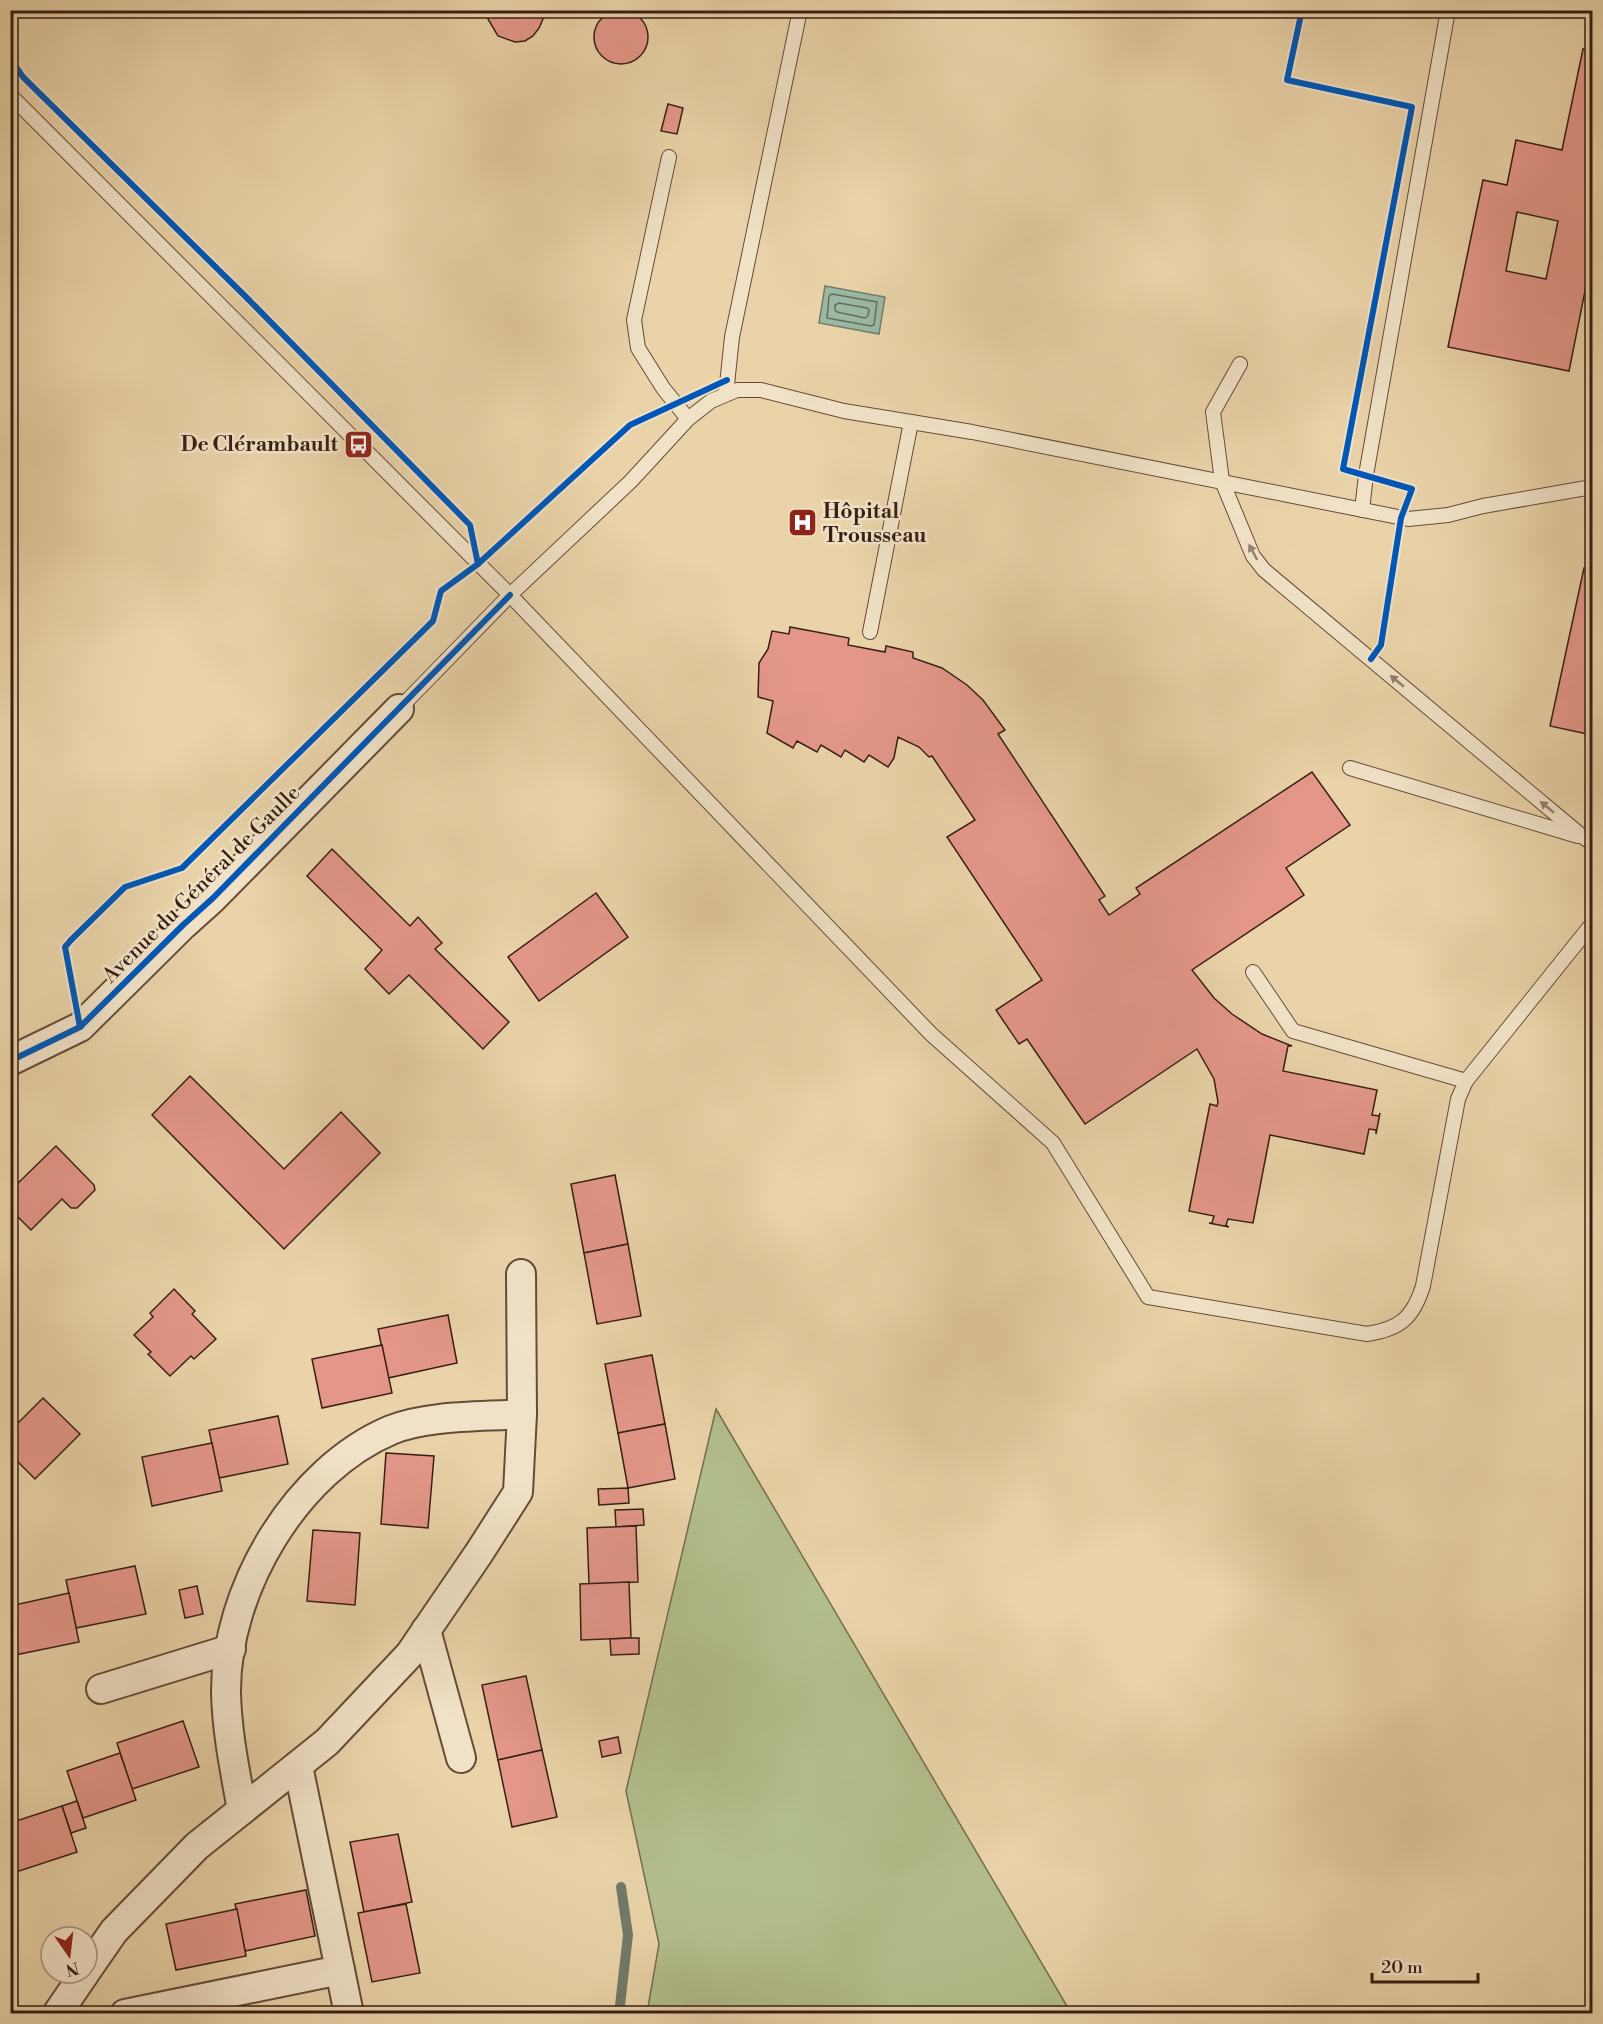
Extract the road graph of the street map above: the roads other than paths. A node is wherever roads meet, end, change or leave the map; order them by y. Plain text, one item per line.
1 (800, 10) edge
2 (1448, 10) edge
3 (10, 95) edge
4 (669, 157) dead end
5 (1240, 364) dead end
6 (726, 394) junction
7 (688, 419) junction
8 (911, 422) junction
9 (1222, 481) junction
10 (1593, 488) edge
11 (1362, 510) junction
12 (510, 596) junction
13 (870, 632) dead end
14 (399, 709) joint
15 (1350, 768) dead end
16 (1588, 840) edge
17 (1593, 924) edge
18 (1253, 972) dead end
19 (10, 1061) edge
20 (1466, 1081) junction
21 (521, 1274) dead end
22 (522, 1414) junction
23 (426, 1630) junction
24 (231, 1648) junction
25 (101, 1689) dead end
26 (460, 1758) dead end
27 (298, 1766) junction
28 (242, 1810) junction
29 (99, 1953) edge
30 (340, 1970) junction
31 (77, 1985) edge
32 (57, 2013) edge
33 (125, 2013) edge
34 (349, 2013) edge

1 - 6 lane
2 - 11 lane
3 - 12 lane
4 - 7 lane
5 - 9 lane
6 - 7 lane
6 - 8 lane
7 - 12 lane
8 - 9 lane
8 - 13 lane
9 - 11 lane
16 -> 9 lane
10 - 11 lane
12 - 14 lane
12 - 20 lane
14 - 19 street, Avenue du Général de Gaulle
15 - 16 lane
17 - 20 lane
18 - 20 lane
21 - 22 street
22 - 23 street
22 - 24 street
23 - 26 street
23 - 27 street
24 - 25 street
24 - 28 street
27 - 28 street
27 - 30 street
28 - 29 street
30 - 33 street
30 - 34 street
31 - 32 street

